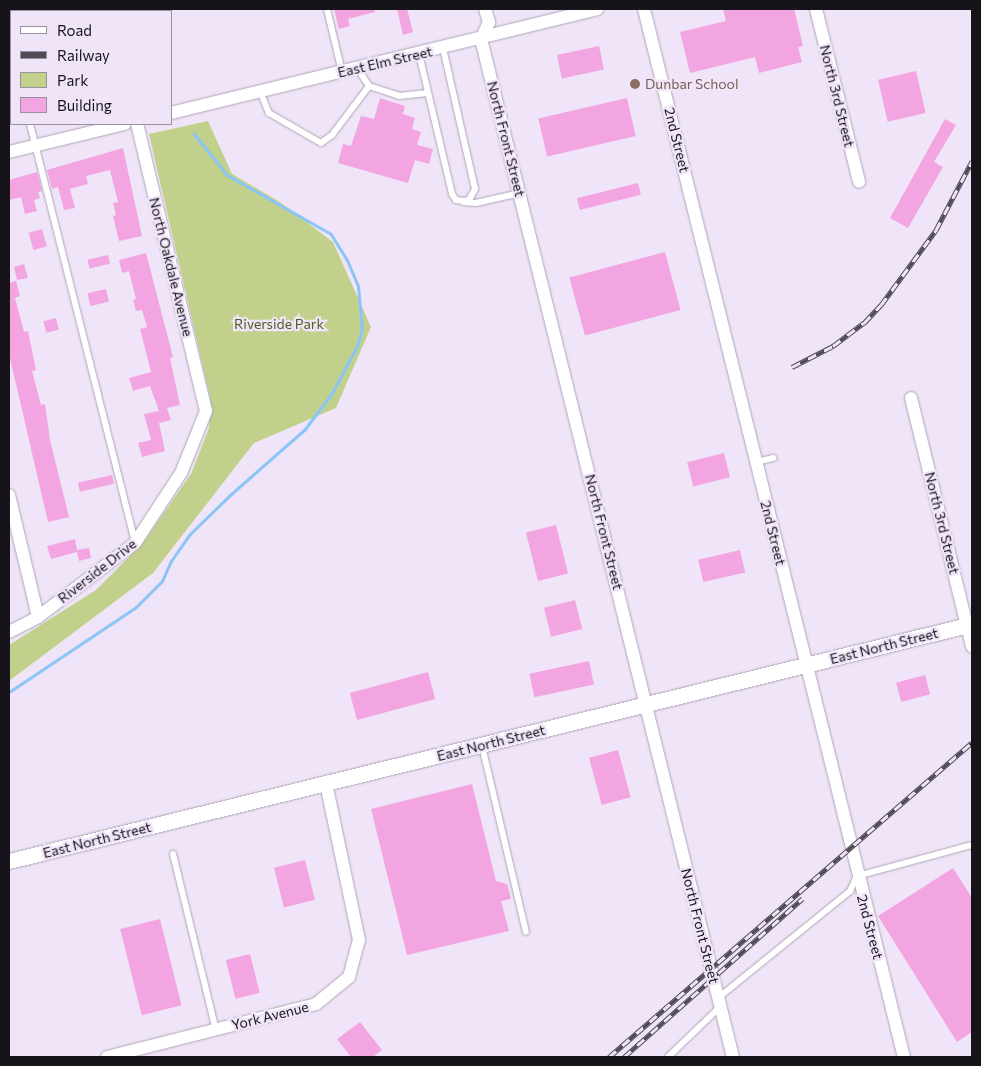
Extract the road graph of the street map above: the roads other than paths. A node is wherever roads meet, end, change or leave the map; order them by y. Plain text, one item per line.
1 (327, 9) edge
2 (485, 9) edge
3 (598, 9) edge
4 (644, 9) edge
5 (816, 9) edge
6 (561, 13) edge
7 (481, 39) junction
8 (443, 48) junction
9 (419, 54) junction
10 (357, 68) junction
11 (342, 72) junction
12 (369, 86) junction
13 (260, 91) junction
14 (428, 93) junction
15 (172, 113) edge
16 (30, 125) edge
17 (121, 125) edge
18 (137, 125) edge
19 (35, 146) junction
20 (9, 152) edge
21 (859, 182) dead end
22 (520, 193) junction
23 (464, 202) junction
24 (911, 398) dead end
25 (206, 411) joint
26 (774, 458) dead end
27 (756, 462) junction
28 (9, 495) edge
29 (135, 543) junction
30 (38, 617) junction
31 (970, 625) edge
32 (9, 632) edge
33 (972, 647) edge
34 (805, 665) junction
35 (646, 702) junction
36 (482, 746) junction
37 (326, 784) junction
38 (972, 845) edge
39 (173, 854) dead end
40 (9, 861) edge
41 (857, 876) junction
42 (526, 932) dead end
43 (719, 1003) junction
44 (216, 1030) junction
45 (107, 1057) edge
46 (668, 1057) edge
47 (733, 1057) edge
48 (904, 1057) edge

1 - 11 lane
2 - 7 street, North Front Street
3 - 6 street, East Elm Street
4 - 27 street, 2nd Street
5 - 21 street, North 3rd Street
6 - 7 street, East Elm Street
7 - 8 street, East Elm Street
7 - 22 street, North Front Street
8 - 9 street, East Elm Street
8 - 23 lane
9 - 10 street, East Elm Street
9 - 14 lane
10 - 11 street, East Elm Street
10 - 12 lane
11 - 13 street, East Elm Street
12 - 13 lane
12 - 14 lane
13 - 15 street, East Elm Street
14 - 23 lane
16 - 19 lane
17 - 19 street
18 - 25 street, North Oakdale Avenue
19 - 20 street
19 - 29 lane
22 - 23 lane
22 - 35 street, North Front Street
24 - 31 street, North 3rd Street
25 - 29 street, Riverside Drive
26 - 27 lane
27 - 34 street, 2nd Street
28 - 30 street
29 - 30 street, Riverside Drive
30 - 32 street, Riverside Drive
31 - 33 street, North 3rd Street
31 - 34 street, East North Street
34 - 35 street, East North Street
34 - 41 street, 2nd Street
35 - 36 street, East North Street
35 - 43 street, North Front Street
36 - 37 street, East North Street
36 - 42 lane
37 - 40 street, East North Street
37 - 44 street, York Avenue
38 - 41 lane
39 - 44 lane
41 - 43 lane
41 - 48 street, 2nd Street
43 - 46 lane
43 - 47 street, North Front Street
44 - 45 street, York Avenue

